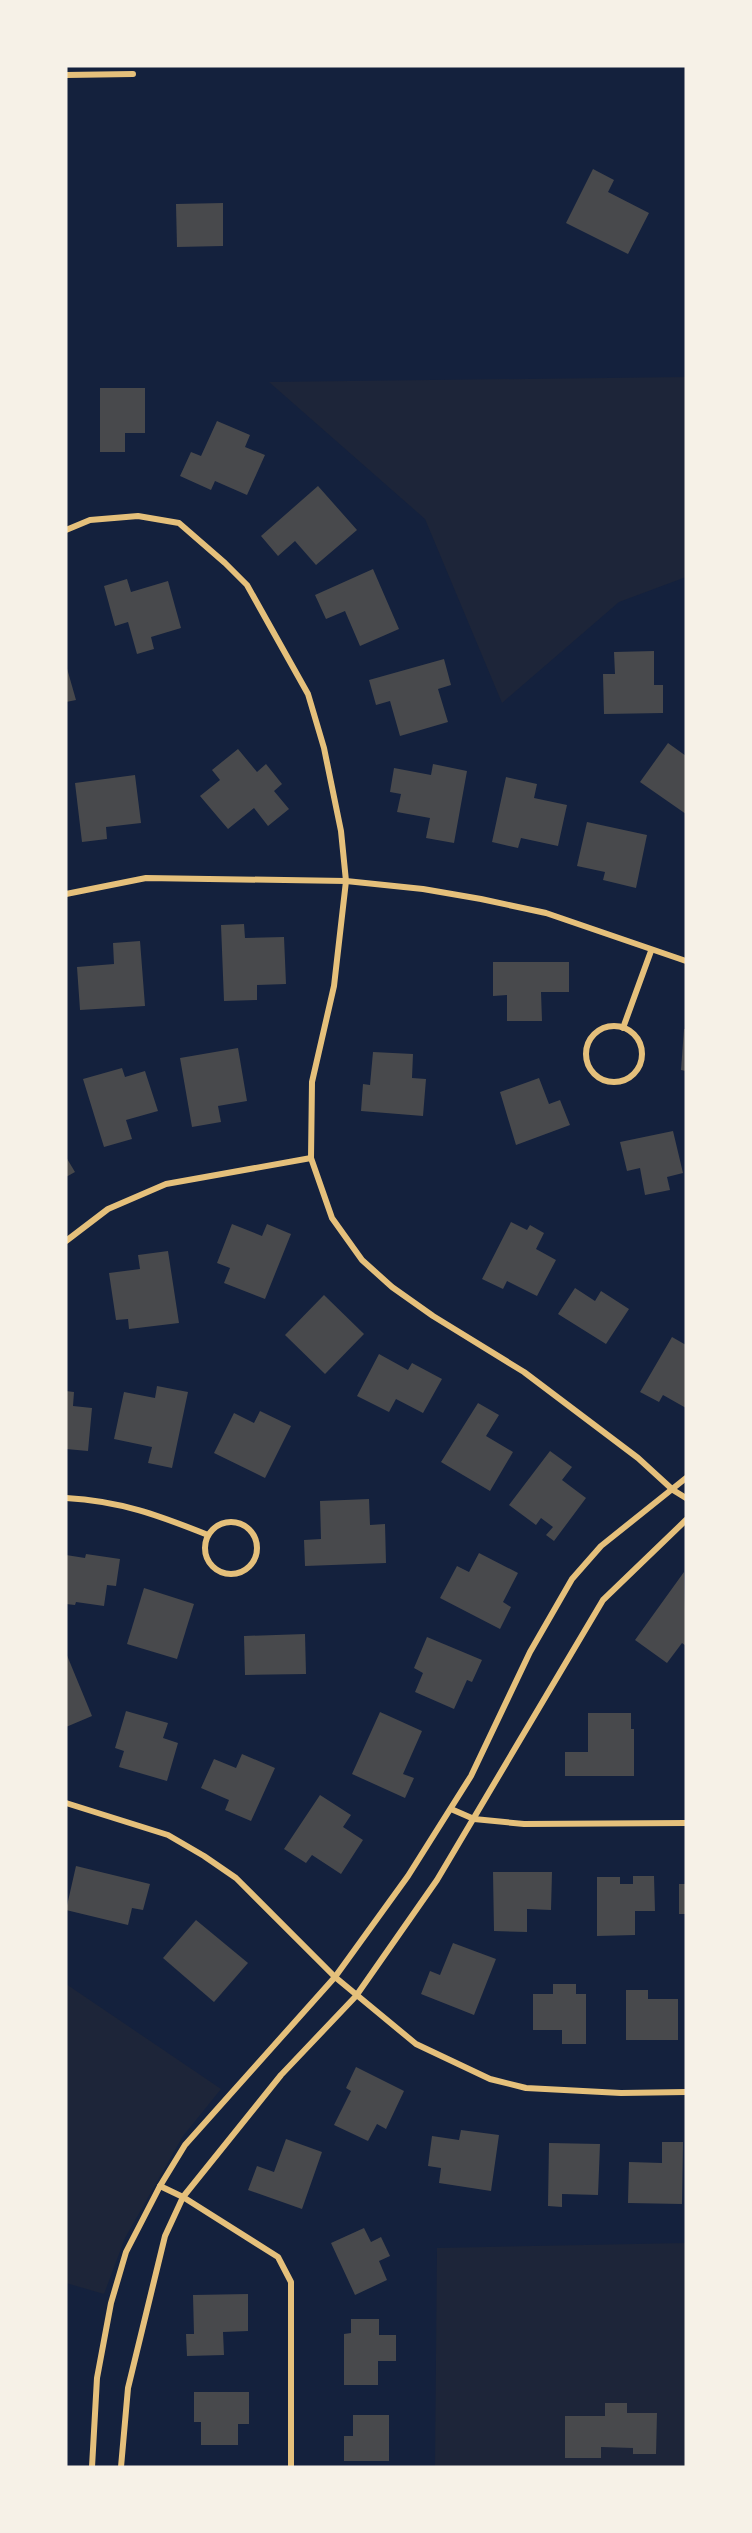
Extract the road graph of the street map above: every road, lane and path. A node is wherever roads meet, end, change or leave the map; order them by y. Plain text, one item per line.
1 (133, 74) dead end
2 (66, 75) edge
3 (66, 530) edge
4 (346, 881) junction
5 (66, 894) edge
6 (651, 951) junction
7 (686, 962) edge
8 (623, 1028) junction
9 (311, 1158) junction
10 (66, 1241) edge
11 (686, 1478) edge
12 (673, 1490) junction
13 (66, 1497) edge
14 (686, 1498) edge
15 (686, 1521) edge
16 (208, 1535) junction
17 (66, 1803) edge
18 (451, 1809) junction
19 (474, 1819) junction
20 (686, 1824) edge
21 (335, 1977) junction
22 (356, 1996) junction
23 (686, 2092) edge
24 (159, 2186) junction
25 (183, 2197) junction
26 (92, 2467) edge
27 (120, 2467) edge
28 (291, 2467) edge

1 - 2 street
3 - 4 street
4 - 5 street
4 - 6 street
4 - 9 street
6 - 7 street
6 - 8 street
8 - 8 street
9 - 10 street
9 - 12 street
11 - 12 street
12 - 14 street
12 - 18 street
13 - 16 street
15 - 19 street
16 - 16 street
17 - 21 street
18 - 19 street
18 - 21 street
19 - 20 street
19 - 22 street
21 - 22 street
21 - 24 street
22 - 23 street
22 - 25 street
24 - 25 street
24 - 26 street
25 - 27 street
25 - 28 street

